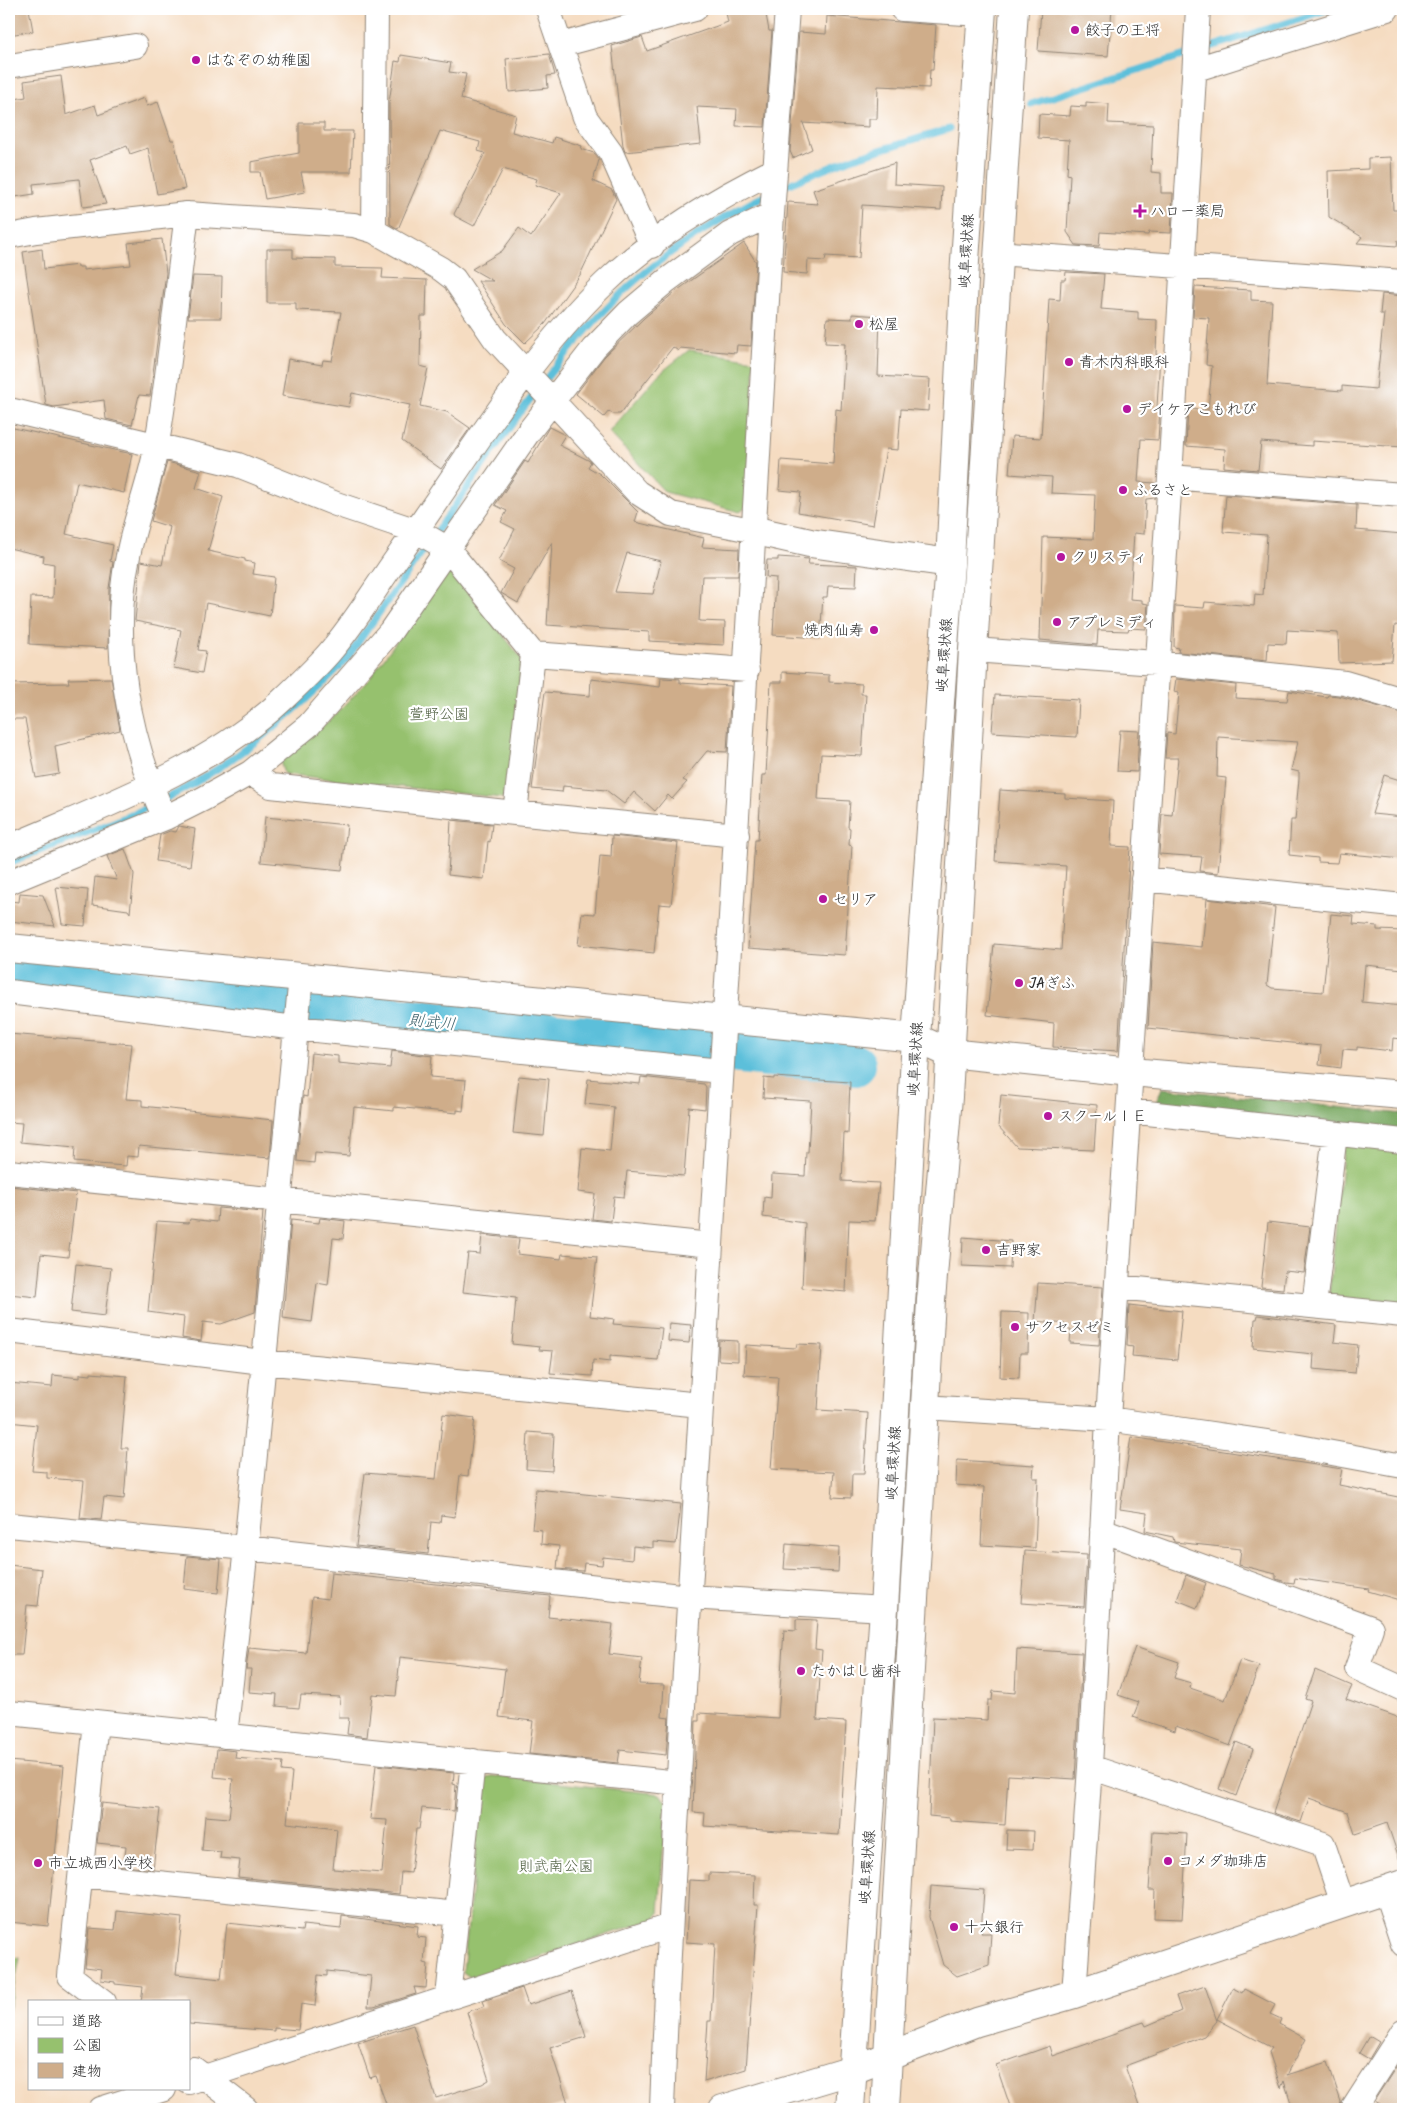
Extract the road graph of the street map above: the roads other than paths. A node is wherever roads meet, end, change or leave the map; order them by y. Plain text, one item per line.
1 (376, 9) edge
2 (548, 9) edge
3 (695, 9) edge
4 (787, 9) edge
5 (902, 9) edge
6 (1014, 9) edge
7 (1198, 9) edge
8 (1387, 9) edge
9 (982, 11) edge
10 (561, 45) junction
11 (135, 46) dead end
12 (1196, 57) junction
13 (9, 66) edge
14 (773, 191) junction
15 (187, 214) junction
16 (374, 231) junction
17 (9, 236) edge
18 (652, 246) junction
19 (997, 253) junction
20 (1183, 267) junction
21 (1403, 282) edge
22 (540, 386) junction
23 (9, 410) edge
24 (157, 444) junction
25 (1170, 477) junction
26 (1403, 495) edge
27 (756, 530) junction
28 (432, 540) junction
29 (950, 563) junction
30 (973, 650) junction
31 (533, 654) junction
32 (1156, 663) junction
33 (747, 670) junction
34 (1403, 700) edge
35 (250, 773) junction
36 (158, 802) junction
37 (514, 814) junction
38 (737, 835) junction
39 (9, 847) edge
40 (1143, 879) junction
41 (9, 882) edge
42 (1403, 906) edge
43 (9, 948) edge
44 (9, 992) edge
45 (298, 1005) junction
46 (724, 1030) junction
47 (916, 1038) junction
48 (949, 1053) junction
49 (721, 1067) junction
50 (1132, 1072) junction
51 (1403, 1095) edge
52 (1129, 1111) junction
53 (1335, 1134) junction
54 (1403, 1141) edge
55 (9, 1172) edge
56 (280, 1200) junction
57 (711, 1245) junction
58 (1117, 1286) junction
59 (1314, 1306) junction
60 (1403, 1315) edge
61 (9, 1331) edge
62 (263, 1362) junction
63 (701, 1405) junction
64 (925, 1407) junction
65 (1108, 1419) junction
66 (1403, 1466) edge
67 (9, 1525) edge
68 (1102, 1530) junction
69 (246, 1548) junction
70 (690, 1597) junction
71 (884, 1609) junction
72 (1403, 1689) edge
73 (9, 1713) edge
74 (96, 1722) junction
75 (225, 1736) junction
76 (473, 1761) junction
77 (1090, 1767) junction
78 (679, 1783) junction
79 (81, 1875) junction
80 (1394, 1887) edge
81 (1343, 1904) junction
82 (457, 1914) junction
83 (670, 1926) junction
84 (1403, 1944) edge
85 (1074, 1994) junction
86 (448, 1998) junction
87 (101, 2000) edge
88 (1403, 2031) edge
89 (890, 2056) junction
90 (852, 2070) junction
91 (194, 2074) edge
92 (161, 2090) edge
93 (101, 2109) edge
94 (246, 2109) edge
95 (662, 2109) edge
96 (723, 2109) edge
97 (850, 2109) edge
98 (885, 2109) edge
99 (1353, 2109) edge

1 - 16 street
2 - 10 street
3 - 10 street
4 - 14 street
5 - 9 street
6 - 19 main road, 岐阜環状線
7 - 12 street
8 - 12 street
9 - 29 main road, 岐阜環状線
10 - 18 street
11 - 13 street
12 - 20 street
14 - 18 street
14 - 22 street
14 - 27 street
15 - 16 street
15 - 17 street
15 - 24 street
16 - 22 street
18 - 22 street
19 - 20 street
19 - 30 main road, 岐阜環状線
20 - 21 street
20 - 25 street
22 - 27 street
22 - 28 street
22 - 28 street
23 - 24 street
24 - 28 street
24 - 36 street
25 - 26 street
25 - 32 street
27 - 29 main road
27 - 33 street
28 - 31 street
28 - 35 street
28 - 36 street
29 - 47 main road, 岐阜環状線
30 - 32 street
30 - 48 main road, 岐阜環状線
31 - 33 street
31 - 37 street
32 - 34 street
32 - 40 street
33 - 38 street
35 - 36 street
35 - 37 street
36 - 39 street
36 - 41 street
37 - 38 street
38 - 46 street
40 - 42 street
40 - 50 street
43 - 45 main road
44 - 45 street
45 - 46 main road
45 - 49 street
45 - 56 street
46 - 47 main road
46 - 49 street
47 - 48 main road
47 - 71 main road, 岐阜環状線
48 - 50 main road
48 - 64 main road, 岐阜環状線
49 - 57 street
50 - 51 main road
50 - 52 street
52 - 53 street
52 - 58 street
53 - 54 street
53 - 59 street
55 - 56 street
56 - 57 street
56 - 62 street
57 - 63 street
58 - 59 street
58 - 65 street
59 - 60 street
61 - 62 street
62 - 63 street
62 - 69 street
63 - 70 street
64 - 65 street
64 - 89 main road, 岐阜環状線
65 - 66 street
65 - 68 street
67 - 69 street
68 - 72 street
68 - 77 street
69 - 70 street
69 - 75 street
70 - 71 street
70 - 78 street
71 - 90 main road, 岐阜環状線
73 - 74 street
74 - 75 street
74 - 79 street
75 - 76 street
76 - 78 street
76 - 82 street
77 - 81 street
77 - 85 street
78 - 83 street
79 - 82 street
79 - 87 street
80 - 81 main road
80 - 84 street
81 - 85 main road
82 - 86 street
83 - 86 street
83 - 95 street
85 - 89 main road
86 - 91 street
88 - 99 street
89 - 90 main road
89 - 98 main road, 岐阜環状線
90 - 96 main road
90 - 97 main road, 岐阜環状線
91 - 94 street
92 - 93 street

